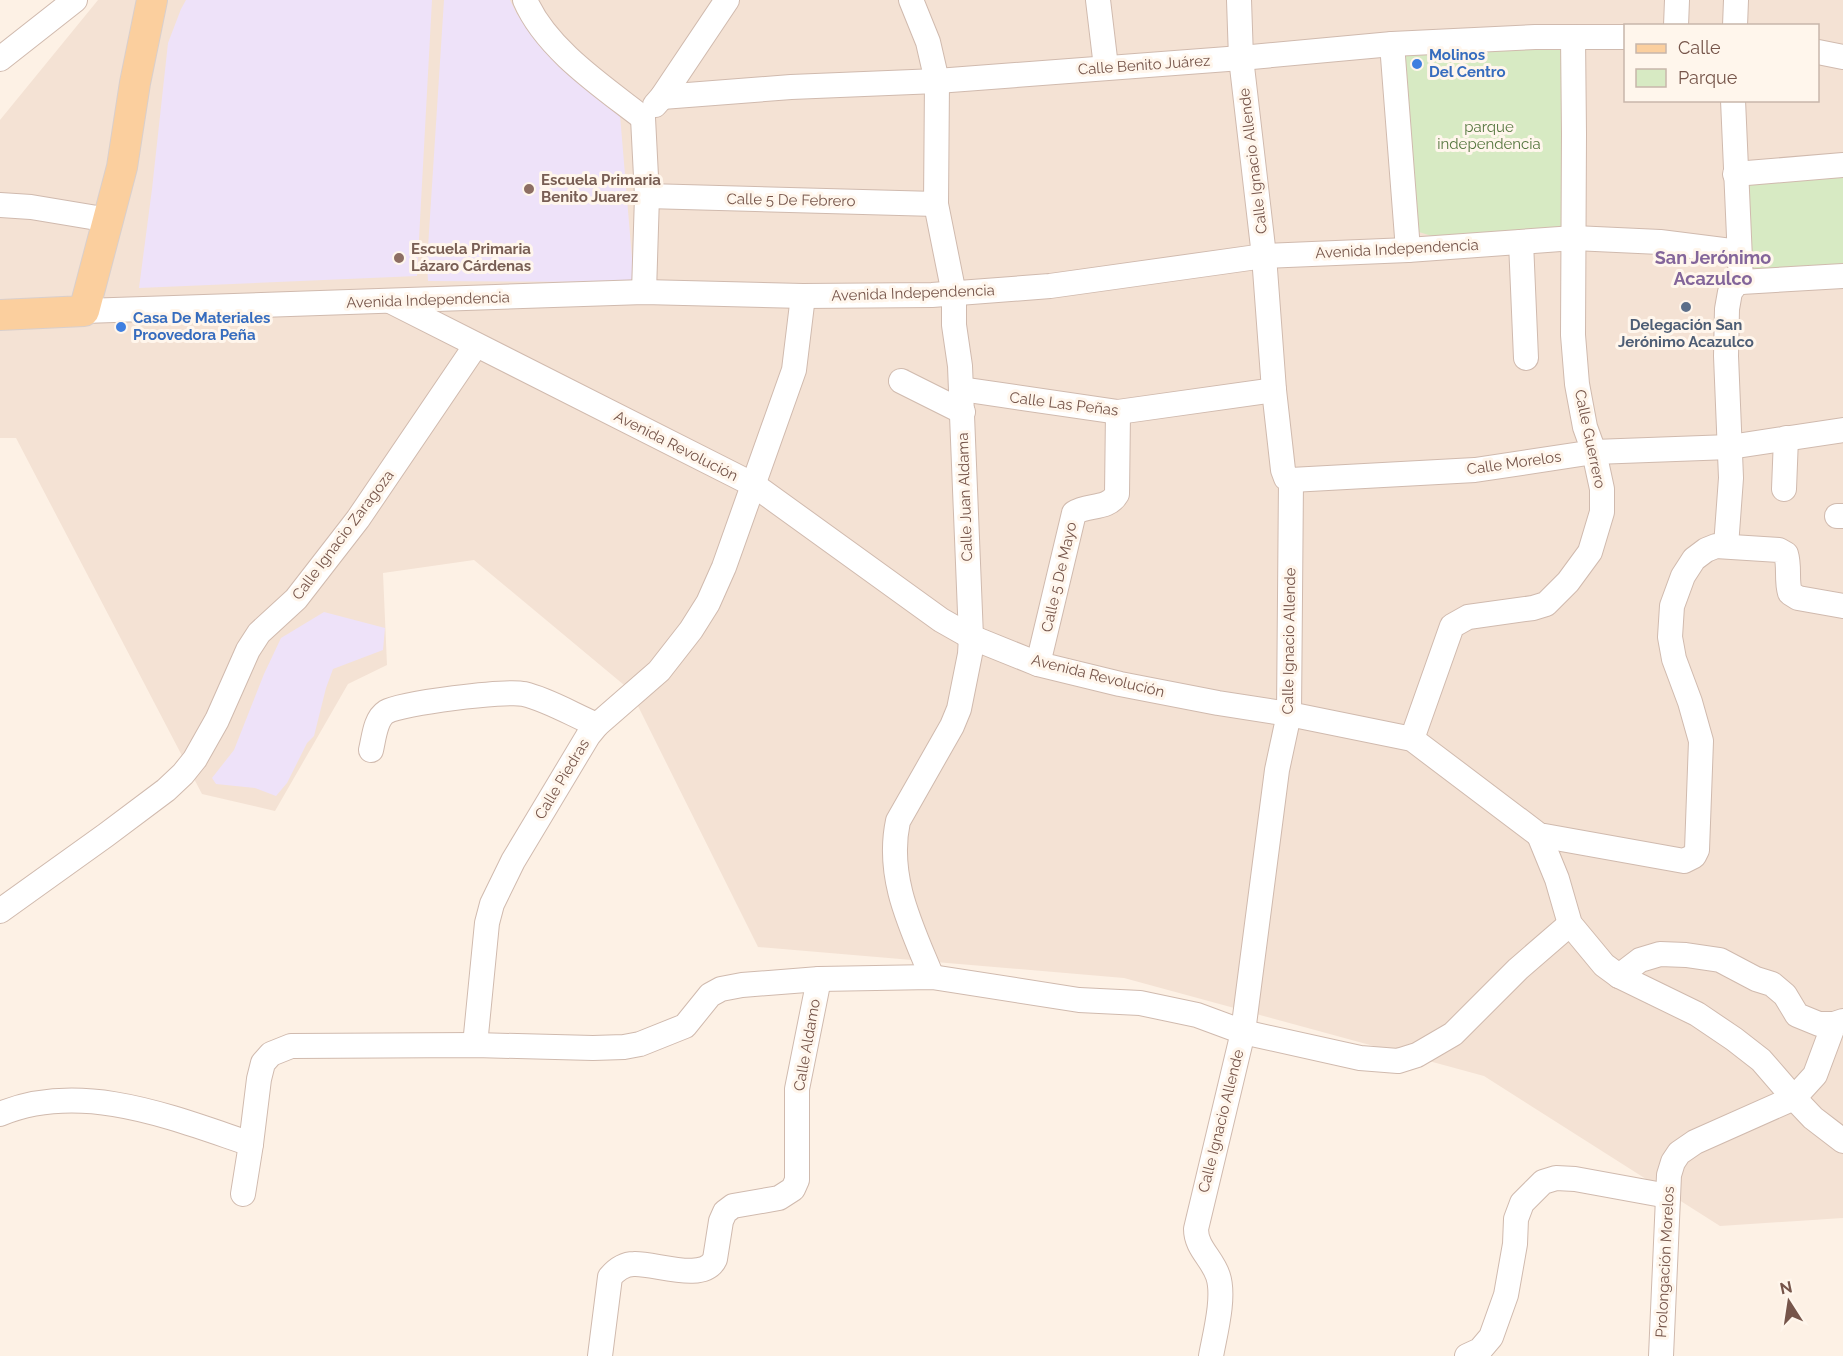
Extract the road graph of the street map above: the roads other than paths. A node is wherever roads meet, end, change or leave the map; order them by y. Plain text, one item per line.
1 (75, 0) edge
2 (152, 0) edge
3 (727, 0) edge
4 (911, 0) edge
5 (1098, 0) edge
6 (1239, 0) edge
7 (1677, 0) edge
8 (1736, 0) edge
9 (527, 1) edge
10 (1676, 24) edge
11 (1735, 24) edge
12 (1573, 37) junction
13 (1624, 37) edge
14 (1392, 44) junction
15 (1819, 52) edge
16 (1843, 57) edge
17 (1241, 58) junction
18 (0, 59) edge
19 (1106, 68) junction
20 (937, 81) junction
21 (662, 97) junction
22 (1732, 102) edge
23 (643, 118) junction
24 (1843, 165) edge
25 (1735, 172) junction
26 (646, 196) junction
27 (936, 204) junction
28 (0, 205) edge
29 (109, 220) junction
30 (1574, 238) junction
31 (1521, 242) junction
32 (1408, 250) junction
33 (1739, 252) junction
34 (1264, 256) junction
35 (1843, 276) edge
36 (1741, 282) junction
37 (644, 292) junction
38 (954, 294) junction
39 (803, 296) junction
40 (390, 301) junction
41 (84, 311) junction
42 (0, 315) edge
43 (476, 345) junction
44 (1526, 358) dead end
45 (901, 381) dead end
46 (1274, 390) junction
47 (962, 401) junction
48 (1118, 412) junction
49 (1843, 430) edge
50 (1786, 438) junction
51 (1730, 447) junction
52 (1594, 452) junction
53 (1291, 480) junction
54 (754, 485) junction
55 (1784, 489) dead end
56 (1726, 546) junction
57 (1843, 606) edge
58 (971, 637) junction
59 (1038, 664) junction
60 (1289, 714) junction
61 (597, 725) junction
62 (1412, 739) junction
63 (371, 750) dead end
64 (1539, 835) junction
65 (0, 911) edge
66 (1570, 924) junction
67 (1619, 976) junction
68 (932, 977) junction
69 (819, 979) junction
70 (1839, 1022) edge
71 (1243, 1032) junction
72 (476, 1045) junction
73 (1794, 1098) junction
74 (0, 1114) edge
75 (1843, 1141) edge
76 (251, 1144) junction
77 (243, 1194) dead end
78 (1668, 1196) junction
79 (600, 1356) edge
80 (1211, 1356) edge
81 (1467, 1356) edge
82 (1661, 1356) edge

1 - 18 street
2 - 29 main road
3 - 21 street
4 - 20 street, Calle Juan Aldama
5 - 19 street
6 - 17 street, Calle Ignacio Allende
7 - 10 street
8 - 11 street
9 - 23 street
12 - 13 street, Calle Benito Juárez
12 - 14 street, Calle Benito Juárez
12 - 30 street, Calle Guerrero
14 - 17 street, Calle Benito Juárez
14 - 32 street
15 - 16 street
17 - 19 street, Calle Benito Juárez
17 - 34 street, Calle Ignacio Allende
19 - 20 street, Calle Benito Juárez
20 - 21 street, Calle Benito Juárez
20 - 27 street, Calle Juan Aldama
21 - 23 street
22 - 25 street
23 - 26 street
24 - 25 street
25 - 33 street
26 - 27 street, Calle 5 De Febrero
26 - 37 street
27 - 38 street, Calle Juan Aldama
28 - 29 street
29 - 41 main road
30 - 31 street, Avenida Independencia
30 - 33 street, Avenida Independencia
30 - 52 street, Calle Guerrero
31 - 32 street, Avenida Independencia
31 - 44 street
32 - 34 street, Avenida Independencia
33 - 36 street
34 - 38 street, Avenida Independencia
34 - 46 street, Calle Ignacio Allende
35 - 36 street
36 - 51 street
37 - 39 street, Avenida Independencia
37 - 40 street, Avenida Independencia
38 - 39 street, Avenida Independencia
38 - 47 street, Calle Juan Aldama
39 - 54 street, Calle Piedras
40 - 41 street, Avenida Independencia
40 - 43 street, Avenida Revolución
41 - 42 main road
43 - 54 street, Avenida Revolución
43 - 65 street, Calle Ignacio Zaragoza
45 - 47 street, Calle Las Peñas
46 - 48 street, Calle Las Peñas
46 - 53 street, Calle Ignacio Allende
47 - 48 street, Calle Las Peñas
47 - 58 street, Calle Juan Aldama
48 - 59 street, Calle 5 De Mayo
49 - 50 street, Calle Morelos
50 - 51 street, Calle Morelos
50 - 55 street
51 - 52 street, Calle Morelos
51 - 56 street
52 - 53 street, Calle Morelos
52 - 62 street, Calle Guerrero
53 - 60 street, Calle Ignacio Allende
54 - 58 street, Avenida Revolución
54 - 61 street, Calle Piedras
56 - 57 street
56 - 64 street, Avenida Revolución
58 - 59 street, Avenida Revolución
58 - 68 street, Calle Juan Aldama
59 - 60 street, Avenida Revolución
60 - 62 street, Avenida Revolución
60 - 71 street, Calle Ignacio Allende
61 - 63 street
61 - 72 street, Calle Piedras
62 - 64 street, Avenida Revolución
64 - 66 street
66 - 67 street
66 - 71 street
67 - 70 street
67 - 73 street
68 - 69 street
68 - 71 street
69 - 72 street
69 - 79 street, Calle Aldamo
70 - 73 street
71 - 80 street, Calle Ignacio Allende
72 - 76 street
73 - 75 street
73 - 78 street, Prolongación Morelos
74 - 76 street
76 - 77 street
78 - 81 street
78 - 82 street, Prolongación Morelos

